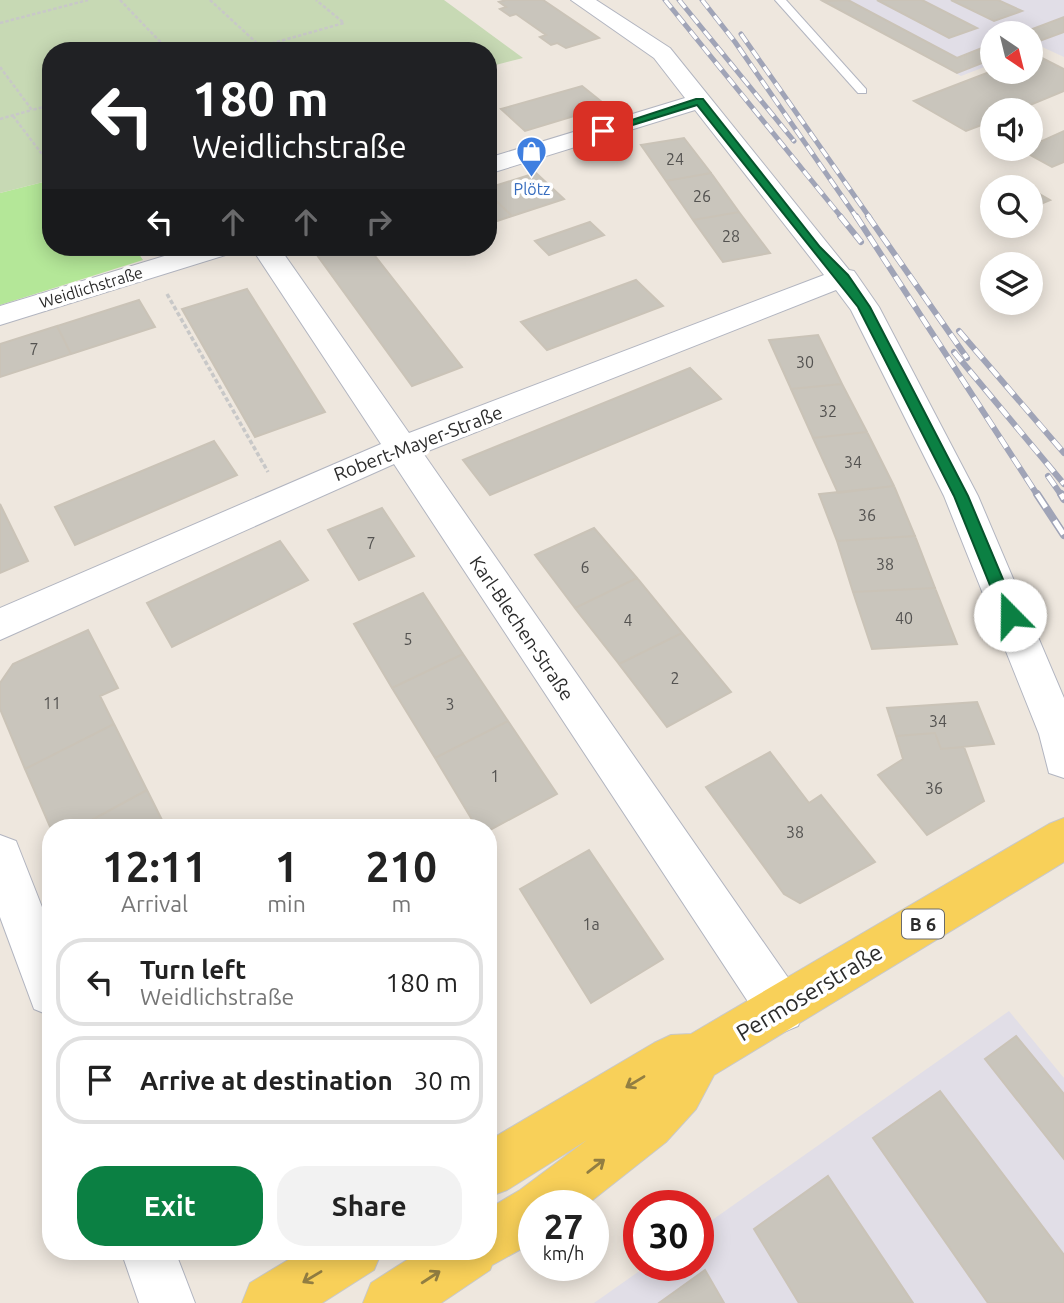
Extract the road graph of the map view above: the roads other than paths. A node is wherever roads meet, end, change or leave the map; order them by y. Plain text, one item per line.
1 (582, 0) edge
2 (780, 0) edge
3 (862, 91) dead end
4 (699, 101) junction
5 (497, 163) edge
6 (192, 256) edge
7 (271, 256) edge
8 (844, 277) junction
9 (0, 316) edge
10 (401, 450) junction
11 (0, 625) edge
12 (1064, 760) edge
13 (1064, 838) edge
14 (0, 856) edge
15 (42, 968) edge
16 (781, 1009) junction
17 (698, 1058) junction
18 (497, 1166) edge
19 (563, 1190) edge
20 (518, 1221) edge
21 (497, 1234) edge
22 (151, 1260) edge
23 (340, 1260) edge
24 (457, 1260) edge
25 (167, 1303) edge
26 (270, 1303) edge
27 (391, 1303) edge

1 - 4 street
2 - 3 lane
4 - 5 street
4 - 8 street
6 - 9 street, Weidlichstraße
7 - 10 street, Karl-Blechen-Straße
8 - 10 street, Robert-Mayer-Straße
8 - 12 street
10 - 11 street, Robert-Mayer-Straße
10 - 16 street, Karl-Blechen-Straße
13 - 16 main road, Permoserstraße / B 6
14 - 15 street
16 - 17 main road, Permoserstraße / B 6
17 -> 18 main road, Permoserstraße / B 6
19 -> 17 main road, Permoserstraße / B 6
20 - 21 main road
22 - 25 street
23 -> 26 main road
27 -> 24 main road

